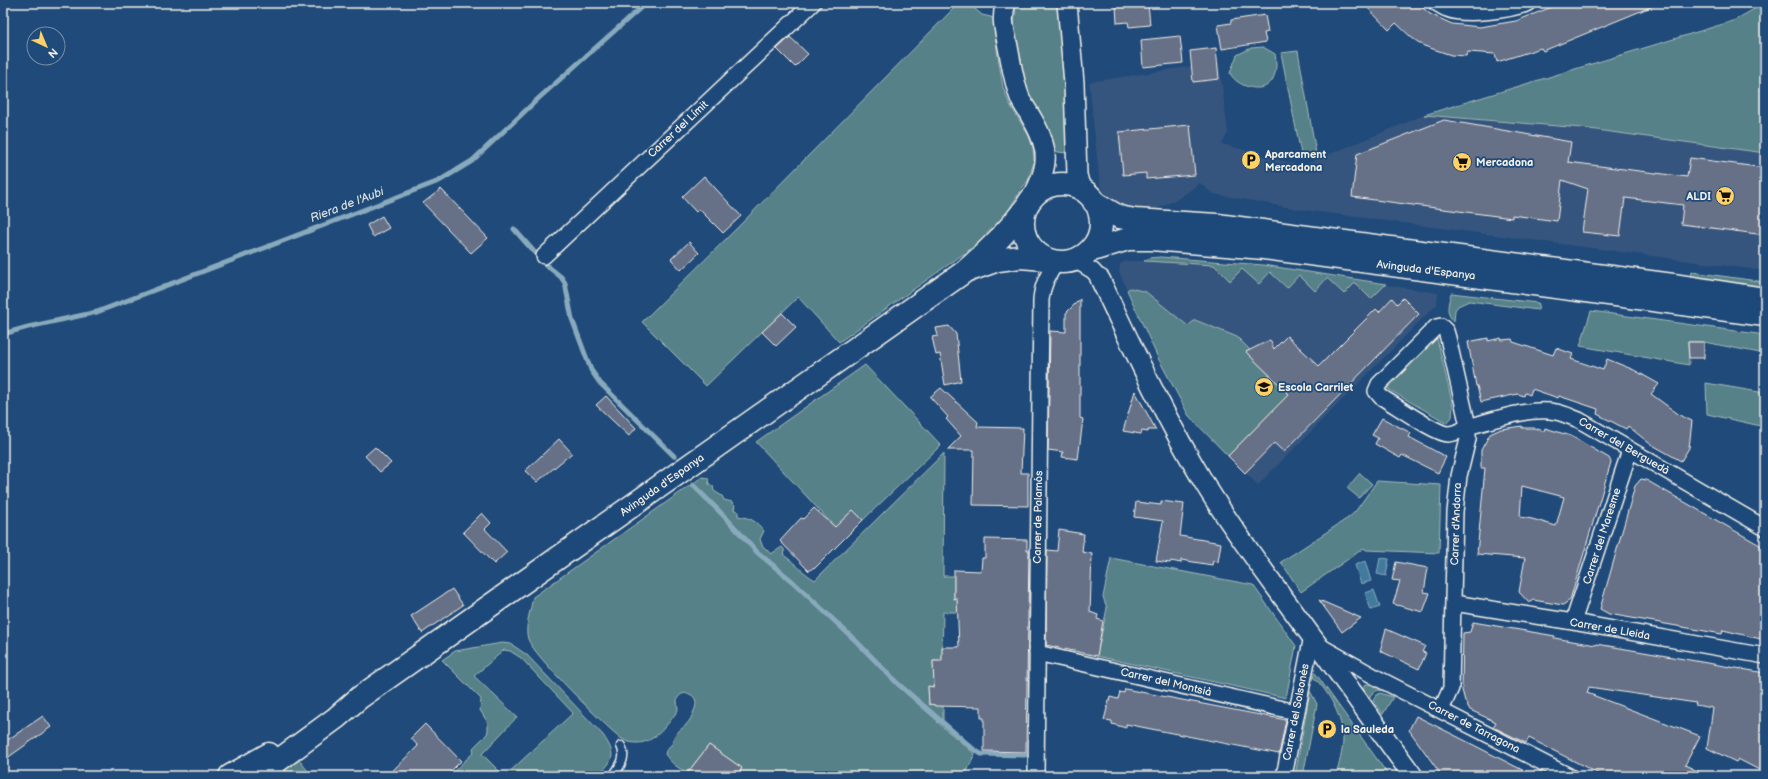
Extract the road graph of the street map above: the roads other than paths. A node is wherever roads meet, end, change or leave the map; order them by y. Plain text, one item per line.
1 (813, 3) edge
2 (1067, 3) edge
3 (1436, 3) edge
4 (1529, 3) edge
5 (1002, 8) edge
6 (1084, 189) junction
7 (1029, 203) junction
8 (544, 256) dead end
9 (1067, 258) junction
10 (964, 272) junction
11 (1100, 279) joint
12 (1765, 299) edge
13 (1765, 315) edge
14 (1448, 338) joint
15 (1468, 426) junction
16 (1630, 450) junction
17 (1765, 528) edge
18 (1454, 604) junction
19 (1573, 622) junction
20 (1310, 642) junction
21 (1037, 653) junction
22 (1765, 656) edge
23 (1337, 672) junction
24 (1379, 679) junction
25 (359, 698) junction
26 (1441, 710) junction
27 (1296, 712) junction
28 (621, 746) dead end
29 (230, 776) edge
30 (257, 776) edge
31 (613, 776) edge
32 (1036, 776) edge
33 (1284, 776) edge
34 (1413, 776) edge
35 (1569, 776) edge

1 - 8 street, Carrer del Límit
2 - 6 street
3 - 4 street
5 - 7 street
6 - 7 main road
6 - 9 main road
6 - 12 main road, Avinguda d'Espanya
7 - 9 main road
7 - 10 main road, Avinguda d'Espanya
9 - 10 main road, Avinguda d'Espanya
9 - 11 street
9 - 13 main road, Avinguda d'Espanya
9 - 21 street, Carrer de Palamós
10 - 25 main road, Avinguda d'Espanya
11 - 20 street
14 - 15 street, Carrer d'Andorra
14 - 15 street, Carrer del Berguedà
15 - 16 street, Carrer del Berguedà
15 - 18 street, Carrer d'Andorra
16 - 17 street, Carrer del Berguedà
16 - 19 street, Carrer del Maresme
18 - 19 street, Carrer de Lleida
18 - 26 street, Carrer d'Andorra
19 - 22 street, Carrer de Lleida
20 - 23 street
20 - 24 street, Carrer de Tarragona
20 - 27 street, Carrer del Solsonès
21 - 27 street, Carrer del Montsià
21 - 32 street, Carrer de Palamós
23 - 24 street, Carrer de Tarragona
23 - 34 street
24 - 26 street, Carrer de Tarragona
25 - 29 main road, Avinguda d'Espanya
25 - 30 main road, Avinguda d'Espanya
26 - 35 street, Carrer de Tarragona
27 - 33 street, Carrer del Solsonès
28 - 31 lane

